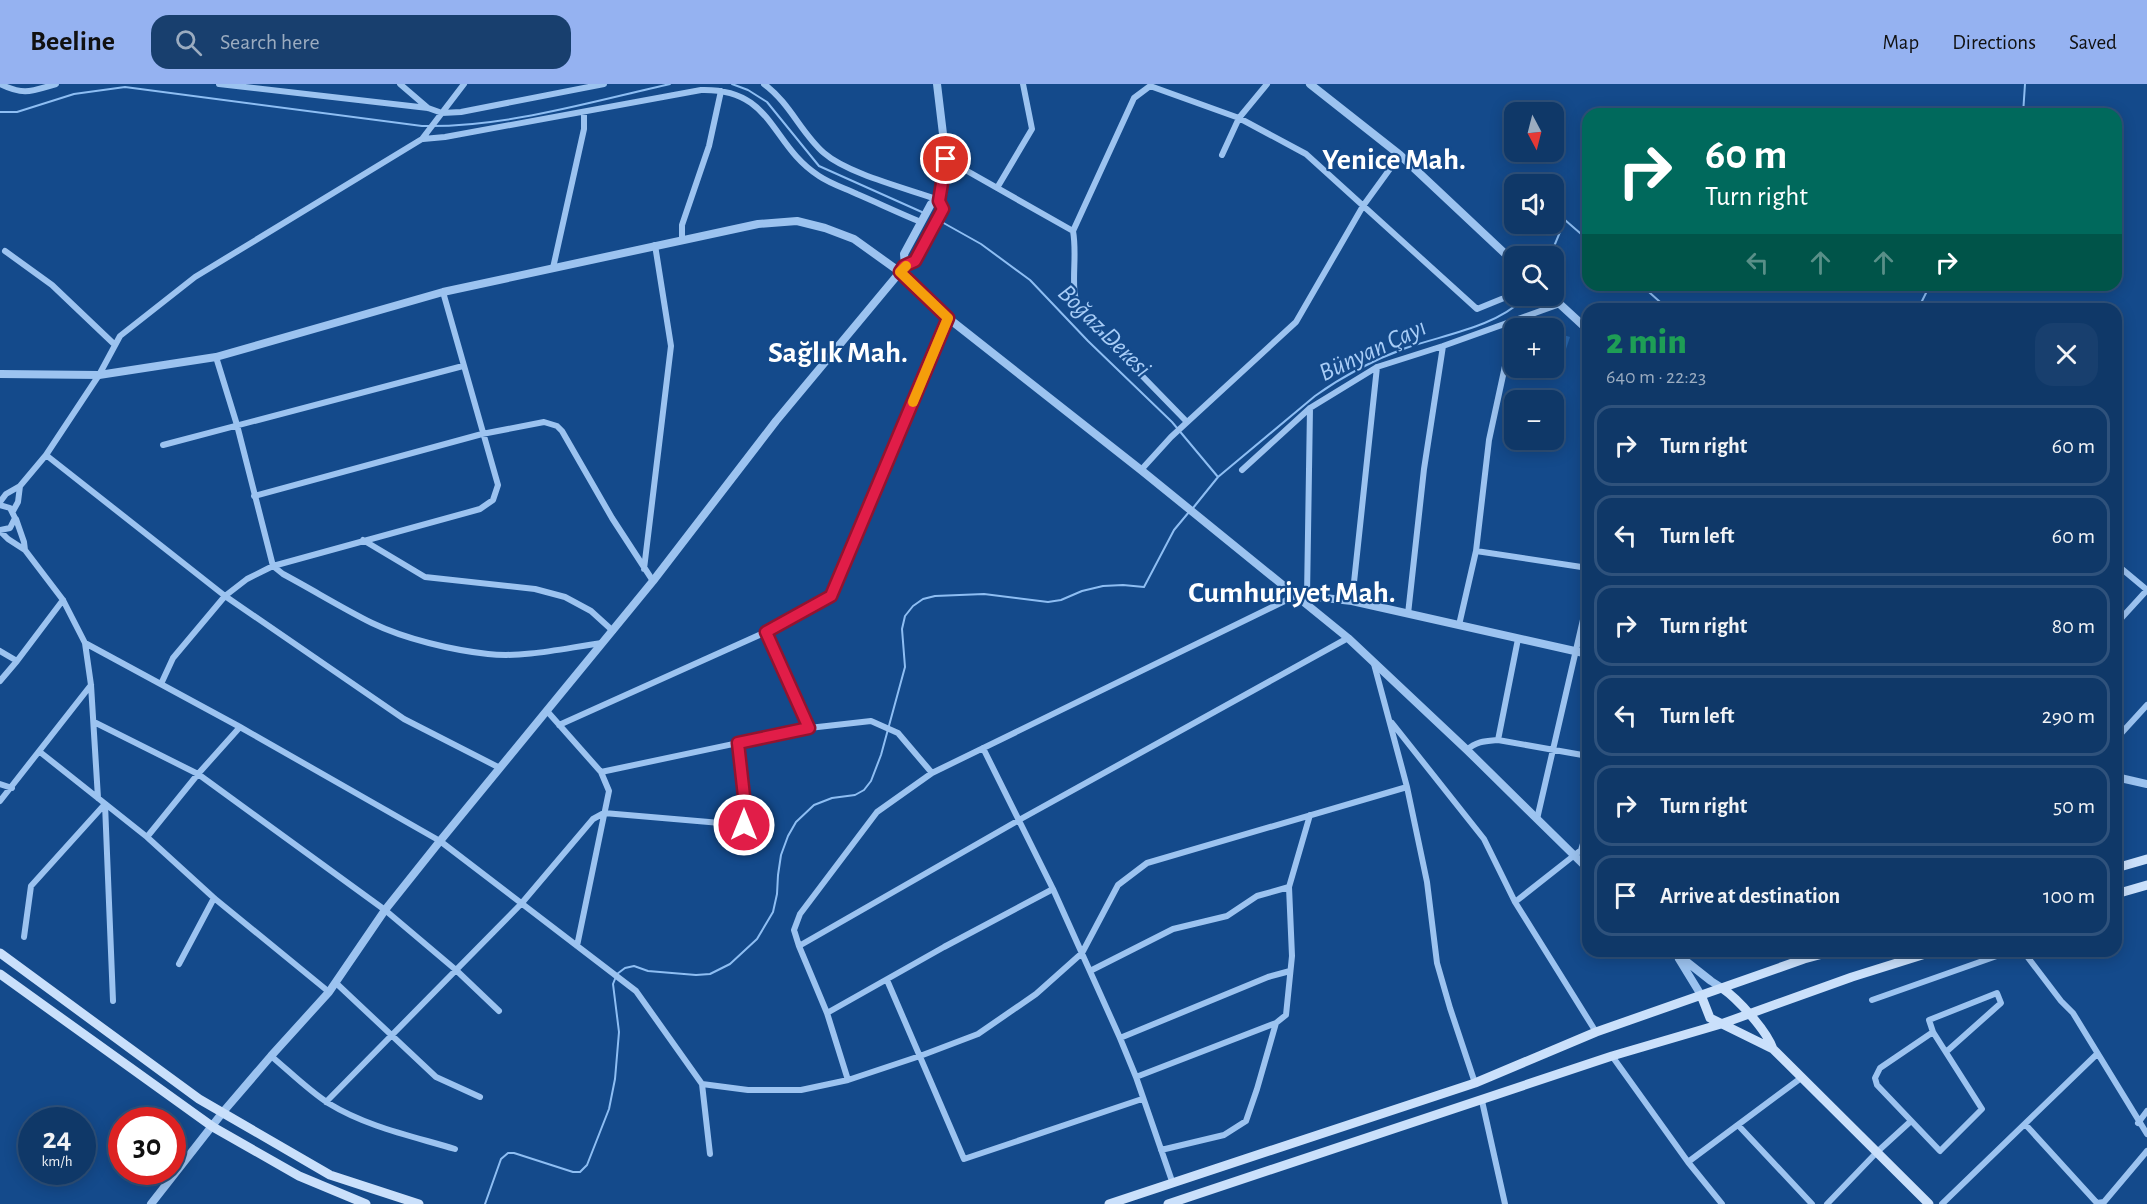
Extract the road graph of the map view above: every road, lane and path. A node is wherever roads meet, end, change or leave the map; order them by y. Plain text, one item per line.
1 (0, 84) edge
2 (56, 84) edge
3 (219, 84) edge
4 (400, 84) edge
5 (464, 84) edge
6 (604, 84) edge
7 (764, 84) edge
8 (938, 84) edge
9 (1023, 84) edge
10 (1268, 84) edge
11 (1310, 84) edge
12 (1152, 85) edge
13 (721, 91) junction
14 (428, 108) junction
15 (442, 113) junction
16 (584, 113) junction
17 (1239, 118) junction
18 (422, 139) junction
19 (1400, 154) junction
20 (1222, 155) dead end
21 (946, 159) junction
22 (997, 188) junction
23 (938, 204) junction
24 (1363, 206) junction
25 (922, 220) junction
26 (1074, 231) junction
27 (682, 240) junction
28 (655, 245) junction
29 (4, 251) dead end
30 (1504, 253) edge
31 (553, 268) junction
32 (902, 269) junction
33 (443, 292) junction
34 (1504, 298) edge
35 (1554, 306) edge
36 (1562, 306) edge
37 (948, 318) junction
38 (1521, 318) edge
39 (1504, 324) edge
40 (1582, 324) edge
41 (115, 345) junction
42 (1443, 346) junction
43 (216, 357) junction
44 (464, 366) junction
45 (1377, 367) junction
46 (1504, 371) edge
47 (0, 374) edge
48 (99, 375) junction
49 (1310, 408) junction
50 (1186, 423) junction
51 (237, 425) junction
52 (482, 434) junction
53 (163, 445) dead end
54 (46, 455) junction
55 (1141, 470) junction
56 (1242, 470) dead end
57 (20, 486) junction
58 (254, 496) junction
59 (0, 504) edge
60 (14, 514) junction
61 (0, 530) edge
62 (363, 540) junction
63 (25, 550) junction
64 (1476, 551) junction
65 (273, 566) junction
66 (1582, 567) edge
67 (644, 569) junction
68 (2122, 569) edge
69 (653, 581) junction
70 (2147, 590) edge
71 (1297, 595) junction
72 (225, 596) junction
73 (1307, 596) junction
74 (63, 600) junction
75 (1352, 601) junction
76 (1408, 614) junction
77 (2122, 617) edge
78 (1582, 624) edge
79 (1459, 625) junction
80 (613, 631) junction
81 (766, 632) junction
82 (1348, 638) junction
83 (1518, 639) junction
84 (85, 643) junction
85 (603, 643) junction
86 (0, 651) edge
87 (1576, 651) junction
88 (1582, 652) edge
89 (1373, 660) junction
90 (17, 661) junction
91 (0, 681) edge
92 (161, 684) junction
93 (91, 685) junction
94 (2147, 705) edge
95 (547, 711) junction
96 (1390, 720) junction
97 (94, 722) junction
98 (559, 725) junction
99 (240, 727) junction
100 (809, 728) junction
101 (2122, 732) edge
102 (1498, 740) junction
103 (738, 743) junction
104 (983, 748) junction
105 (1467, 750) junction
106 (1553, 750) junction
107 (40, 753) junction
108 (1582, 755) edge
109 (500, 768) junction
110 (601, 772) junction
111 (932, 773) junction
112 (198, 774) junction
113 (2122, 778) edge
114 (0, 784) edge
115 (2147, 784) edge
116 (1407, 787) junction
117 (12, 788) junction
118 (98, 798) junction
119 (0, 801) edge
120 (105, 804) junction
121 (604, 813) junction
122 (1310, 815) junction
123 (1537, 819) junction
124 (1019, 820) junction
125 (147, 837) junction
126 (440, 841) junction
127 (1582, 847) edge
128 (1575, 856) junction
129 (2147, 859) edge
130 (1582, 863) edge
131 (2122, 866) edge
132 (2147, 885) edge
133 (1289, 887) junction
134 (1053, 889) junction
135 (2122, 892) edge
136 (214, 898) junction
137 (1515, 902) junction
138 (521, 904) junction
139 (385, 910) junction
140 (24, 937) dead end
141 (577, 946) junction
142 (799, 946) junction
143 (0, 953) edge
144 (1082, 953) junction
145 (1677, 957) edge
146 (1680, 957) edge
147 (1797, 957) edge
148 (1916, 957) edge
149 (1994, 957) edge
150 (2028, 957) edge
151 (179, 964) dead end
152 (456, 970) junction
153 (1090, 971) junction
154 (1290, 971) junction
155 (0, 974) edge
156 (887, 980) junction
157 (336, 983) junction
158 (1722, 988) junction
159 (329, 992) junction
160 (1701, 995) junction
161 (1872, 1000) dead end
162 (113, 1001) dead end
163 (499, 1011) dead end
164 (827, 1013) junction
165 (1748, 1015) junction
166 (1276, 1023) junction
167 (1721, 1024) junction
168 (1596, 1032) junction
169 (1933, 1032) junction
170 (392, 1035) junction
171 (1120, 1038) junction
172 (1773, 1049) junction
173 (1946, 1052) junction
174 (2097, 1054) junction
175 (271, 1056) junction
176 (920, 1056) junction
177 (1612, 1056) junction
178 (1136, 1077) junction
179 (1801, 1078) junction
180 (848, 1080) junction
181 (1475, 1083) junction
182 (702, 1084) junction
183 (480, 1097) dead end
184 (1142, 1099) junction
185 (1482, 1101) junction
186 (326, 1102) junction
187 (2147, 1111) edge
188 (223, 1112) junction
189 (1911, 1121) junction
190 (2138, 1123) junction
191 (2025, 1124) junction
192 (1738, 1125) junction
193 (213, 1127) junction
194 (2147, 1134) edge
195 (455, 1149) dead end
196 (1161, 1150) junction
197 (2147, 1150) edge
198 (1877, 1152) junction
199 (710, 1154) dead end
200 (1688, 1162) junction
201 (1173, 1184) junction
202 (151, 1204) edge
203 (366, 1204) edge
204 (419, 1204) edge
205 (1109, 1204) edge
206 (1168, 1204) edge
207 (1505, 1204) edge
208 (1722, 1204) edge
209 (1812, 1204) edge
210 (1827, 1204) edge
211 (1929, 1204) edge
212 (1942, 1204) edge

1 - 2 street
3 - 14 street
4 - 14 street
5 - 15 street
6 - 15 street
7 - 23 street
8 - 21 street
9 - 22 street
10 - 17 street
11 - 19 street
12 - 17 street
12 - 26 street
13 - 16 street
13 - 25 street
13 - 27 street
14 - 15 street
15 - 18 street
16 - 18 street
16 - 31 street
17 - 20 street
17 - 24 street
18 - 41 street
19 - 24 street
19 - 30 street
21 - 22 street
21 - 23 street
22 - 26 street
23 - 25 street
23 - 32 street
24 - 34 street
24 - 50 street
25 - 32 street
26 - 50 street
27 - 28 street
27 - 32 street
28 - 31 street
28 - 67 street
29 - 41 street
31 - 33 street
32 - 37 street
32 - 69 street
33 - 43 street
33 - 44 street
35 - 38 street
36 - 40 street
37 - 55 street
37 - 81 street
39 - 42 street
41 - 48 street
42 - 45 street
42 - 76 street
43 - 48 street
43 - 51 street
44 - 51 street
44 - 52 street
45 - 49 street
45 - 75 street
46 - 64 street
47 - 48 street
48 - 54 street
49 - 56 street
49 - 73 street
50 - 55 street
51 - 53 street
51 - 58 street
52 - 58 street
52 - 62 street
52 - 67 street
54 - 57 street
54 - 72 street
55 - 71 street
57 - 59 street
57 - 60 street
58 - 65 street
59 - 60 street
60 - 61 street
60 - 63 street
61 - 63 street
62 - 65 street
62 - 80 street
63 - 74 street
64 - 66 street
64 - 79 street
65 - 72 street
65 - 85 street
67 - 69 street
68 - 70 street
69 - 80 street
70 - 77 street
71 - 73 street
71 - 82 street
71 - 104 street
72 - 92 street
72 - 109 street
73 - 75 street
74 - 84 street
74 - 90 street
75 - 76 street
76 - 79 street
78 - 87 street
79 - 83 street
80 - 85 street
81 - 98 street
81 - 100 street
82 - 89 street
82 - 124 street
83 - 87 street
83 - 102 street
84 - 92 street
84 - 93 street
85 - 95 street
86 - 90 street
87 - 88 street
87 - 106 street
89 - 96 street
89 - 105 street
90 - 91 street
92 - 99 street
93 - 97 street
93 - 107 street
94 - 101 street
95 - 98 street
95 - 109 street
96 - 116 street
96 - 137 street
97 - 112 street
97 - 118 street
98 - 110 street
99 - 112 street
99 - 126 street
100 - 103 street
100 - 111 street
102 - 105 street
102 - 106 street
103 - 110 street
103 - 121 street
104 - 111 street
104 - 124 street
105 - 123 street
106 - 108 street
106 - 123 street
107 - 117 street
107 - 118 street
109 - 126 street
110 - 121 street
111 - 142 street
112 - 125 street
112 - 139 street
113 - 115 street
114 - 117 street
116 - 122 street
116 - 181 street
117 - 119 street
118 - 120 street
120 - 125 street
120 - 140 street
120 - 162 street
121 - 138 street
121 - 141 street
122 - 133 street
122 - 144 street
123 - 128 street
124 - 134 street
124 - 142 street
125 - 136 street
126 - 138 street
126 - 139 street
127 - 128 street
128 - 130 street
128 - 137 street
129 - 131 main road
132 - 135 main road
133 - 153 street
133 - 154 street
134 - 144 street
134 - 156 street
136 - 151 street
136 - 159 street
137 - 168 street
138 - 141 street
138 - 152 street
139 - 152 street
139 - 157 street
141 - 182 street
142 - 164 street
143 - 188 main road
144 - 153 street
144 - 176 street
145 - 160 street
146 - 158 street
147 - 158 main road
148 - 165 main road
149 - 161 street
150 - 174 street
152 - 163 street
152 - 170 street
153 - 171 street
154 - 166 street
154 - 171 street
155 - 193 main road
156 - 164 street
156 - 176 street
157 - 159 street
157 - 170 street
158 - 160 main road
158 - 165 main road
159 - 175 street
160 - 167 main road
160 - 168 main road
164 - 180 street
165 - 167 main road
165 - 172 main road
166 - 178 street
166 - 196 street
167 - 172 main road
167 - 177 main road
168 - 181 main road
169 - 173 street
169 - 173 street
169 - 189 street
170 - 183 street
170 - 186 street
171 - 178 street
172 - 179 main road
173 - 189 street
174 - 190 street
174 - 191 street
175 - 186 street
175 - 188 street
176 - 180 street
176 - 184 street
177 - 185 main road
177 - 200 street
178 - 184 street
179 - 192 street
179 - 198 main road
180 - 182 street
181 - 201 main road
182 - 199 street
184 - 196 street
185 - 206 main road
185 - 207 street
186 - 195 street
187 - 190 street
188 - 193 street
188 - 204 main road
189 - 198 street
190 - 194 street
191 - 197 street
191 - 212 street
192 - 200 street
192 - 209 street
193 - 202 street
193 - 203 main road
196 - 201 street
198 - 210 street
198 - 211 main road
200 - 208 street
201 - 205 main road

